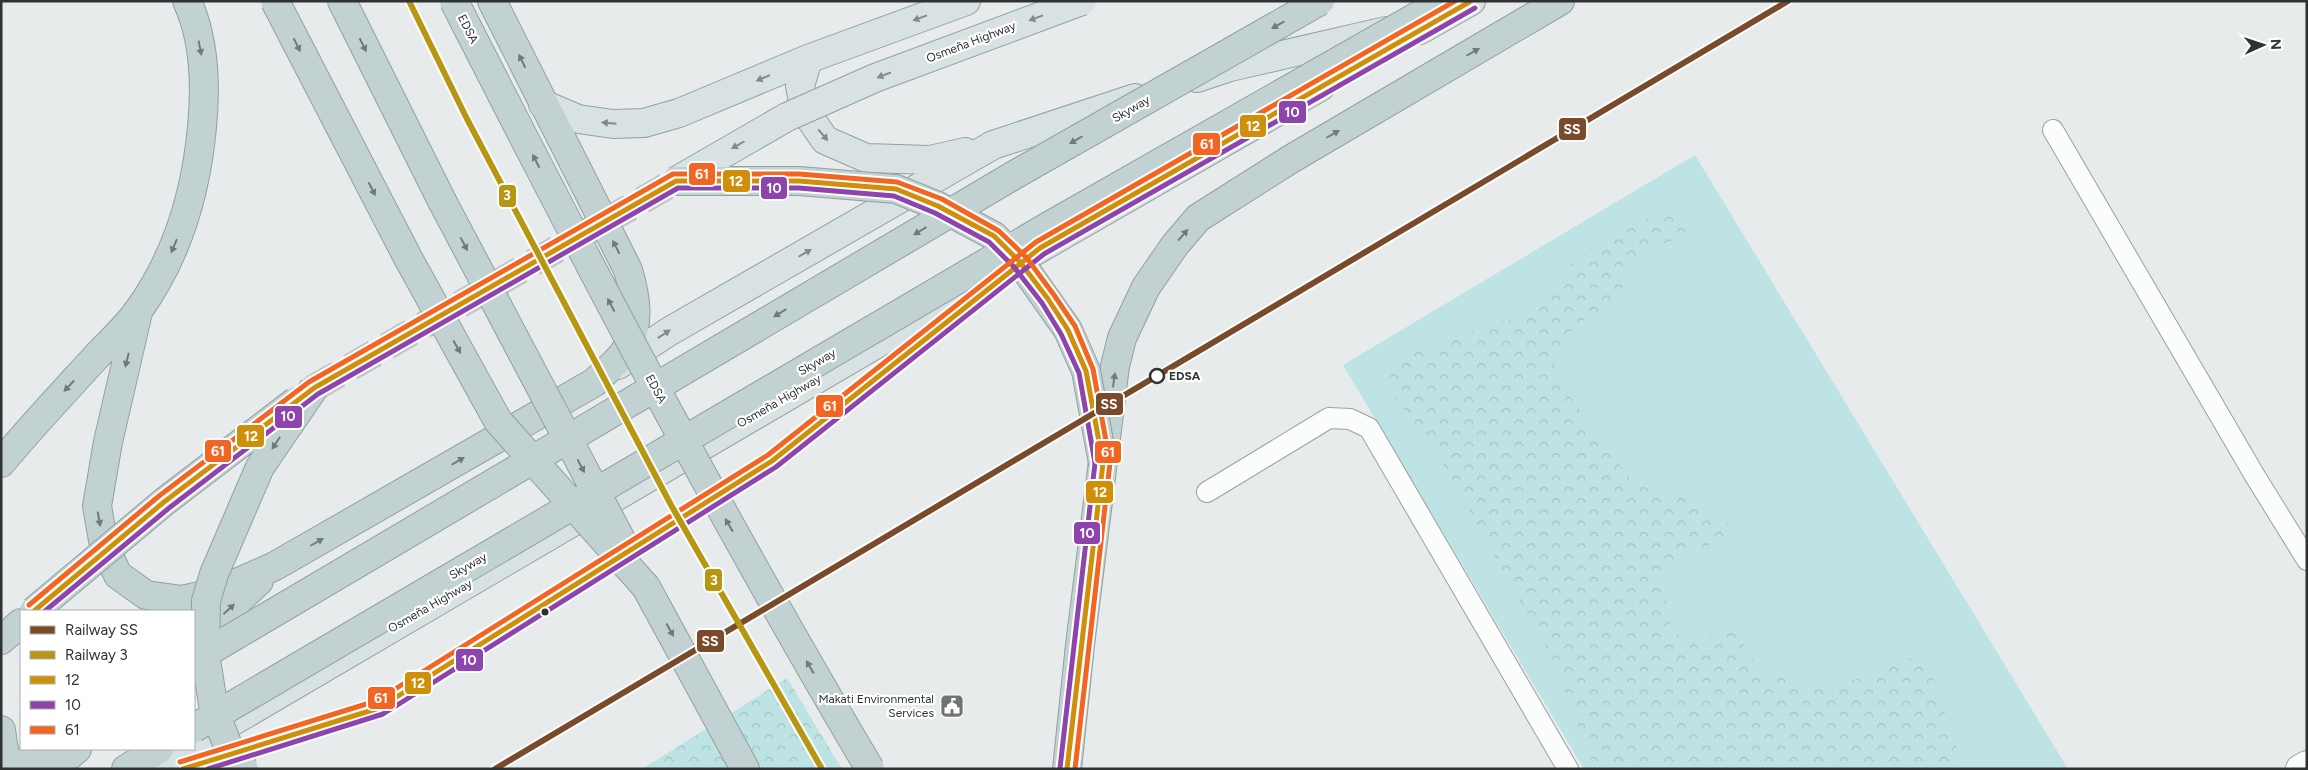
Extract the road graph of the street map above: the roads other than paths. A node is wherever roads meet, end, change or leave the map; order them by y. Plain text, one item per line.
1 (187, 1) edge
2 (275, 1) edge
3 (342, 1) edge
4 (454, 1) edge
5 (492, 1) edge
6 (966, 1) edge
7 (1082, 1) edge
8 (1320, 1) edge
9 (1471, 1) edge
10 (1560, 1) edge
11 (1443, 10) edge
12 (808, 59) junction
13 (543, 104) junction
14 (2053, 130) dead end
15 (993, 146) junction
16 (676, 181) joint
17 (1040, 248) junction
18 (138, 312) junction
19 (595, 382) junction
20 (1103, 462) junction
21 (1, 463) edge
22 (1207, 492) dead end
23 (2307, 560) edge
24 (275, 566) junction
25 (646, 587) junction
26 (35, 610) edge
27 (20, 623) edge
28 (1, 640) edge
29 (195, 641) edge
30 (195, 659) edge
31 (195, 727) edge
32 (1, 730) edge
33 (195, 743) edge
34 (44, 750) edge
35 (76, 750) edge
36 (157, 750) edge
37 (184, 750) edge
38 (2307, 764) edge
39 (2, 769) edge
40 (13, 769) edge
41 (53, 769) edge
42 (126, 769) edge
43 (152, 769) edge
44 (182, 769) edge
45 (244, 769) edge
46 (745, 769) edge
47 (870, 769) edge
48 (1066, 769) edge
49 (1568, 769) edge
50 (2300, 769) edge

1 -> 18 highway
2 -> 25 highway, bridge
3 -> 25 highway, bridge
47 -> 4 highway, EDSA, bridge
13 -> 5 highway
6 -> 12 main road
7 -> 16 main road, Osmeña Highway, bridge
8 -> 30 highway, Skyway, bridge
9 - 11 main road, Osmeña Highway
20 -> 10 highway
11 - 15 main road
11 - 17 main road, Osmeña Highway
11 - 31 highway, Skyway, bridge
12 -> 13 main road
12 -> 15 main road
19 -> 13 highway
14 - 23 lane
19 -> 15 main road
16 - 20 highway, bridge
17 - 33 main road, Osmeña Highway
17 - 44 lane
18 -> 21 highway
18 -> 24 highway
24 -> 19 highway
20 - 48 highway
22 - 49 lane
29 -> 24 highway
25 -> 46 highway
26 -> 45 highway, bridge
27 - 28 highway
32 - 39 highway
34 - 40 highway
35 - 41 highway
36 - 42 highway
37 - 43 main road
38 - 50 main road

